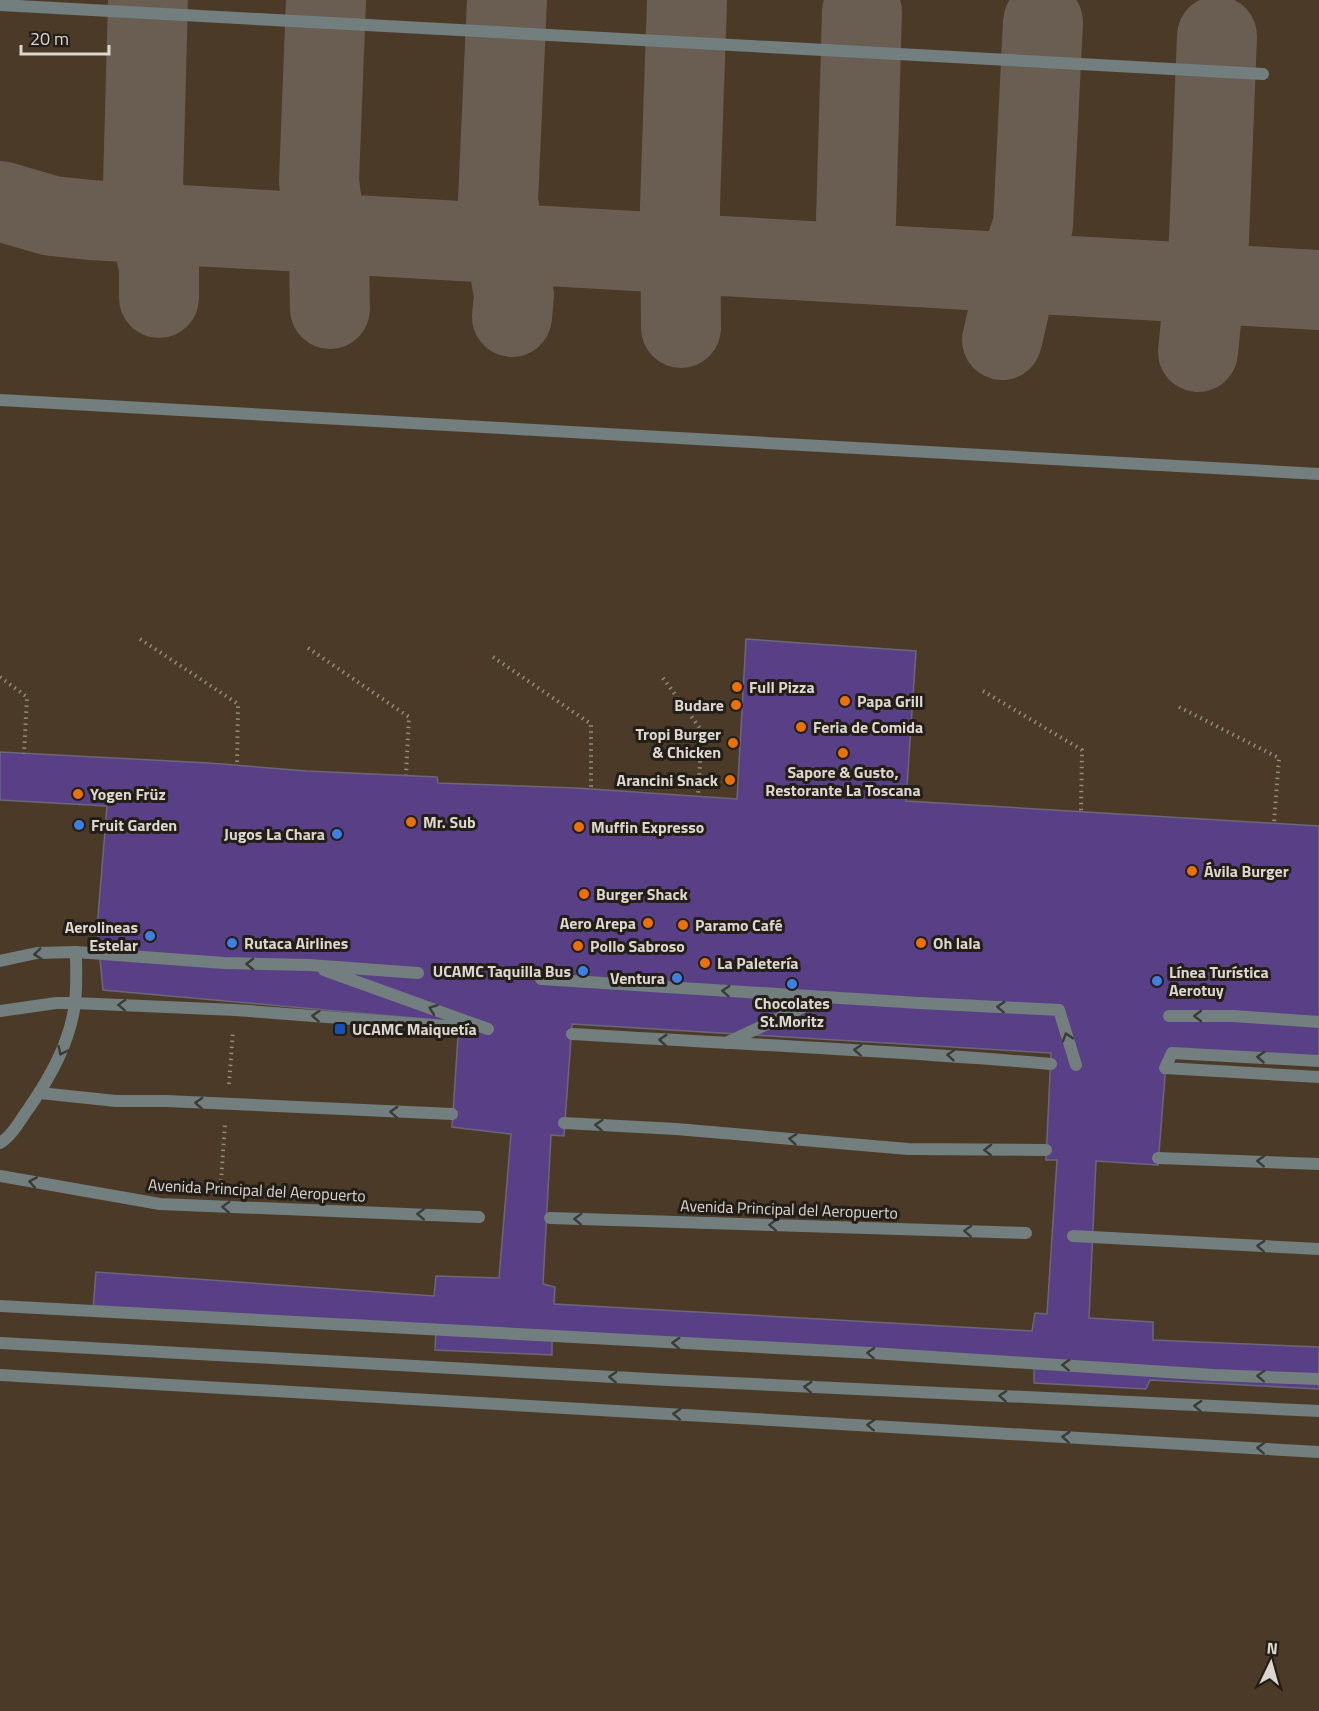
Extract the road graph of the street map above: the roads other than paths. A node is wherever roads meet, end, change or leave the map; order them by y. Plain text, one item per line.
1 (0, 5) edge
2 (1263, 74) dead end
3 (0, 400) edge
4 (1319, 474) edge
5 (76, 952) junction
6 (0, 961) edge
7 (309, 965) junction
8 (418, 973) dead end
9 (541, 979) dead end
10 (826, 997) junction
11 (75, 1003) junction
12 (0, 1011) edge
13 (1169, 1016) dead end
14 (1319, 1022) edge
15 (458, 1027) dead end
16 (488, 1029) dead end
17 (572, 1034) dead end
18 (724, 1044) junction
19 (1319, 1061) edge
20 (1051, 1064) dead end
21 (1076, 1065) dead end
22 (1319, 1077) edge
23 (39, 1093) junction
24 (452, 1114) dead end
25 (564, 1123) dead end
26 (0, 1143) edge
27 (1046, 1150) dead end
28 (1158, 1158) dead end
29 (1319, 1164) edge
30 (0, 1176) edge
31 (479, 1217) dead end
32 (550, 1218) dead end
33 (1026, 1233) dead end
34 (1073, 1236) dead end
35 (1319, 1249) edge
36 (0, 1306) edge
37 (0, 1343) edge
38 (0, 1375) edge
39 (1319, 1379) edge
40 (1319, 1411) edge
41 (1319, 1452) edge

1 - 2 lane
3 - 4 lane
5 -> 6 lane
7 -> 5 lane
5 - 11 lane
7 - 8 lane
16 -> 7 lane
10 -> 9 lane
10 - 18 lane
21 -> 10 lane
11 - 12 lane
15 -> 11 lane
11 -> 23 lane
14 -> 13 lane
18 -> 17 lane
20 -> 18 lane
19 -> 22 lane
24 -> 23 lane
23 - 26 lane
27 -> 25 lane
29 -> 28 lane
31 -> 30 lane, Avenida Principal del Aeropuerto
33 -> 32 lane, Avenida Principal del Aeropuerto
35 -> 34 lane
39 -> 36 lane
40 -> 37 lane
41 -> 38 lane

